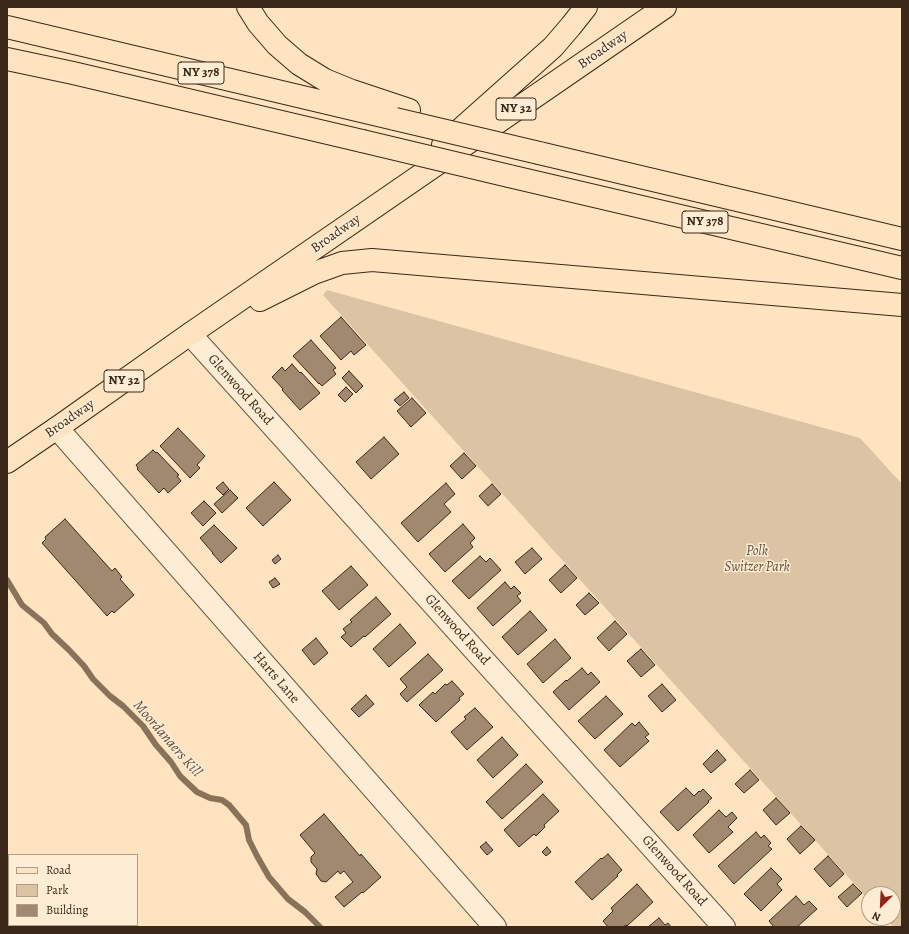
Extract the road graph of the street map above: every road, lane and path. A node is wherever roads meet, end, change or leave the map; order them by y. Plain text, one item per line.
1 (248, 7) edge
2 (586, 7) edge
3 (665, 7) edge
4 (7, 28) edge
5 (7, 59) edge
6 (7, 65) edge
7 (73, 73) junction
8 (402, 115) junction
9 (368, 212) junction
10 (841, 225) junction
11 (902, 234) edge
12 (902, 239) edge
13 (902, 268) edge
14 (902, 305) edge
15 (190, 334) junction
16 (57, 428) junction
17 (7, 448) edge
18 (7, 462) edge
19 (487, 924) edge
20 (724, 927) edge

1 - 8 main road
2 - 9 main road
3 - 9 main road, Broadway / NY 32
4 - 8 main road, NY 378 / NY 378
5 - 7 main road, NY 378 / NY 378
6 - 7 main road
7 - 13 main road, NY 378 / NY 378, bridge
8 - 10 main road, NY 378 / NY 378, bridge
9 - 15 main road, Broadway / NY 32
10 - 11 main road
10 - 12 main road, NY 378 / NY 378
14 - 15 main road
15 - 16 main road, Broadway / NY 32
15 - 20 street, Glenwood Road
16 - 17 main road
16 - 18 main road, Broadway / NY 32
16 - 19 street, Harts Lane

